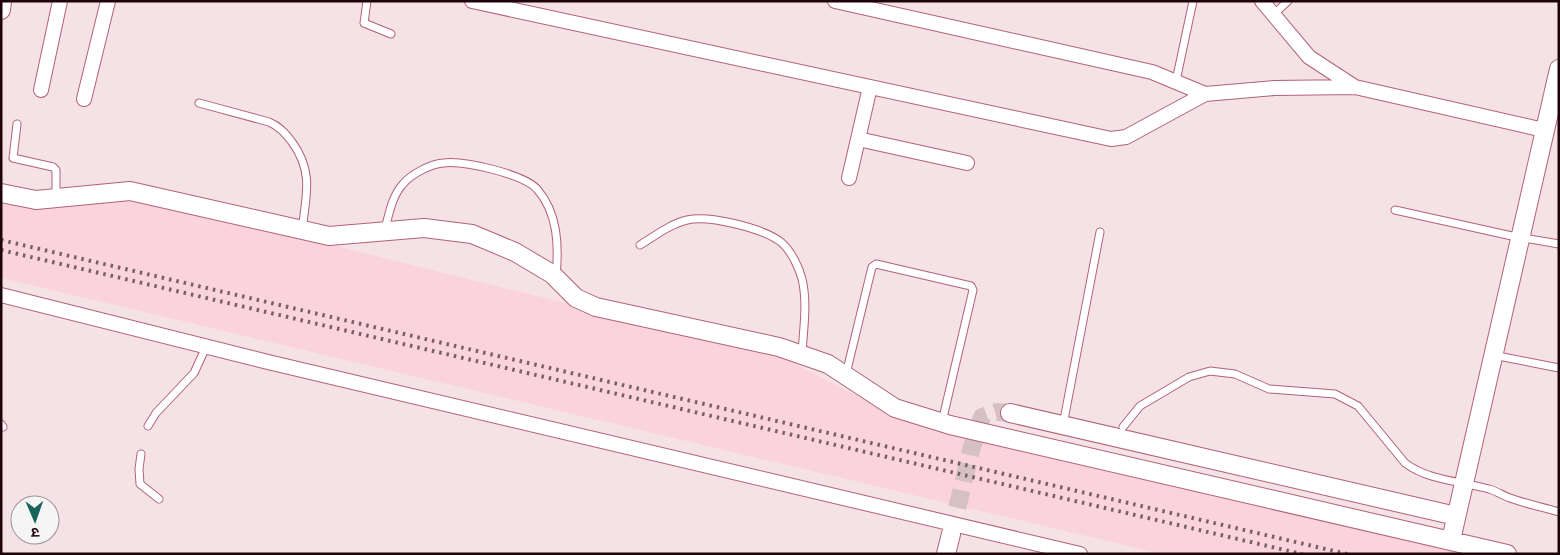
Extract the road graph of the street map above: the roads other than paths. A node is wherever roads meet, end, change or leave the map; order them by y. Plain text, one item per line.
1 (2, 1) edge
2 (60, 1) edge
3 (108, 1) edge
4 (367, 1) edge
5 (472, 1) edge
6 (835, 1) edge
7 (1193, 1) edge
8 (1262, 1) edge
9 (1288, 1) edge
10 (494, 4) edge
11 (1, 10) edge
12 (1273, 15) junction
13 (391, 34) dead end
14 (1559, 69) edge
15 (1176, 80) junction
16 (870, 87) junction
17 (1355, 87) junction
18 (41, 90) dead end
19 (1205, 94) junction
20 (84, 99) dead end
21 (199, 103) dead end
22 (17, 124) dead end
23 (1544, 130) junction
24 (858, 139) junction
25 (967, 163) dead end
26 (848, 178) dead end
27 (1, 193) edge
28 (56, 198) junction
29 (1395, 210) dead end
30 (302, 230) junction
31 (384, 232) junction
32 (1100, 232) dead end
33 (1520, 238) junction
34 (1559, 244) edge
35 (640, 245) dead end
36 (556, 277) junction
37 (1, 295) edge
38 (206, 347) junction
39 (802, 355) junction
40 (1493, 355) junction
41 (1559, 368) edge
42 (846, 376) junction
43 (1010, 413) tunnel mouth
44 (942, 423) junction
45 (1063, 425) junction
46 (148, 426) dead end
47 (1123, 427) dead end
48 (142, 454) dead end
49 (1464, 482) junction
50 (159, 499) dead end
51 (1559, 512) edge
52 (1456, 516) junction
53 (951, 534) tunnel mouth
54 (1451, 540) junction
55 (946, 554) edge
56 (1080, 554) edge
57 (1507, 554) edge

1 - 11 street
2 - 18 street
3 - 20 street
4 - 13 lane
5 - 10 street
6 - 15 street
7 - 15 lane
8 - 12 street
9 - 12 lane
10 - 16 street
12 - 17 street
14 - 23 street
15 - 19 street
16 - 19 street
16 - 24 street
17 - 19 street
17 - 23 street
21 - 30 lane
22 - 28 lane
23 - 33 street
24 - 25 street
24 - 26 street
27 - 28 street
28 - 30 street
29 - 33 lane
30 - 31 street
31 - 36 street
31 - 36 lane
32 - 45 lane
33 - 34 lane
33 - 40 street
35 - 39 lane
36 - 39 street
37 - 38 street
38 - 46 lane
38 - 56 street
39 - 42 street
40 - 41 lane
40 - 49 street
42 - 44 street
42 - 44 lane
43 - 45 street
44 - 54 street
45 - 52 street
47 - 49 lane
48 - 50 lane
49 - 51 lane
49 - 52 street
52 - 54 street
53 - 55 street
54 - 57 street

